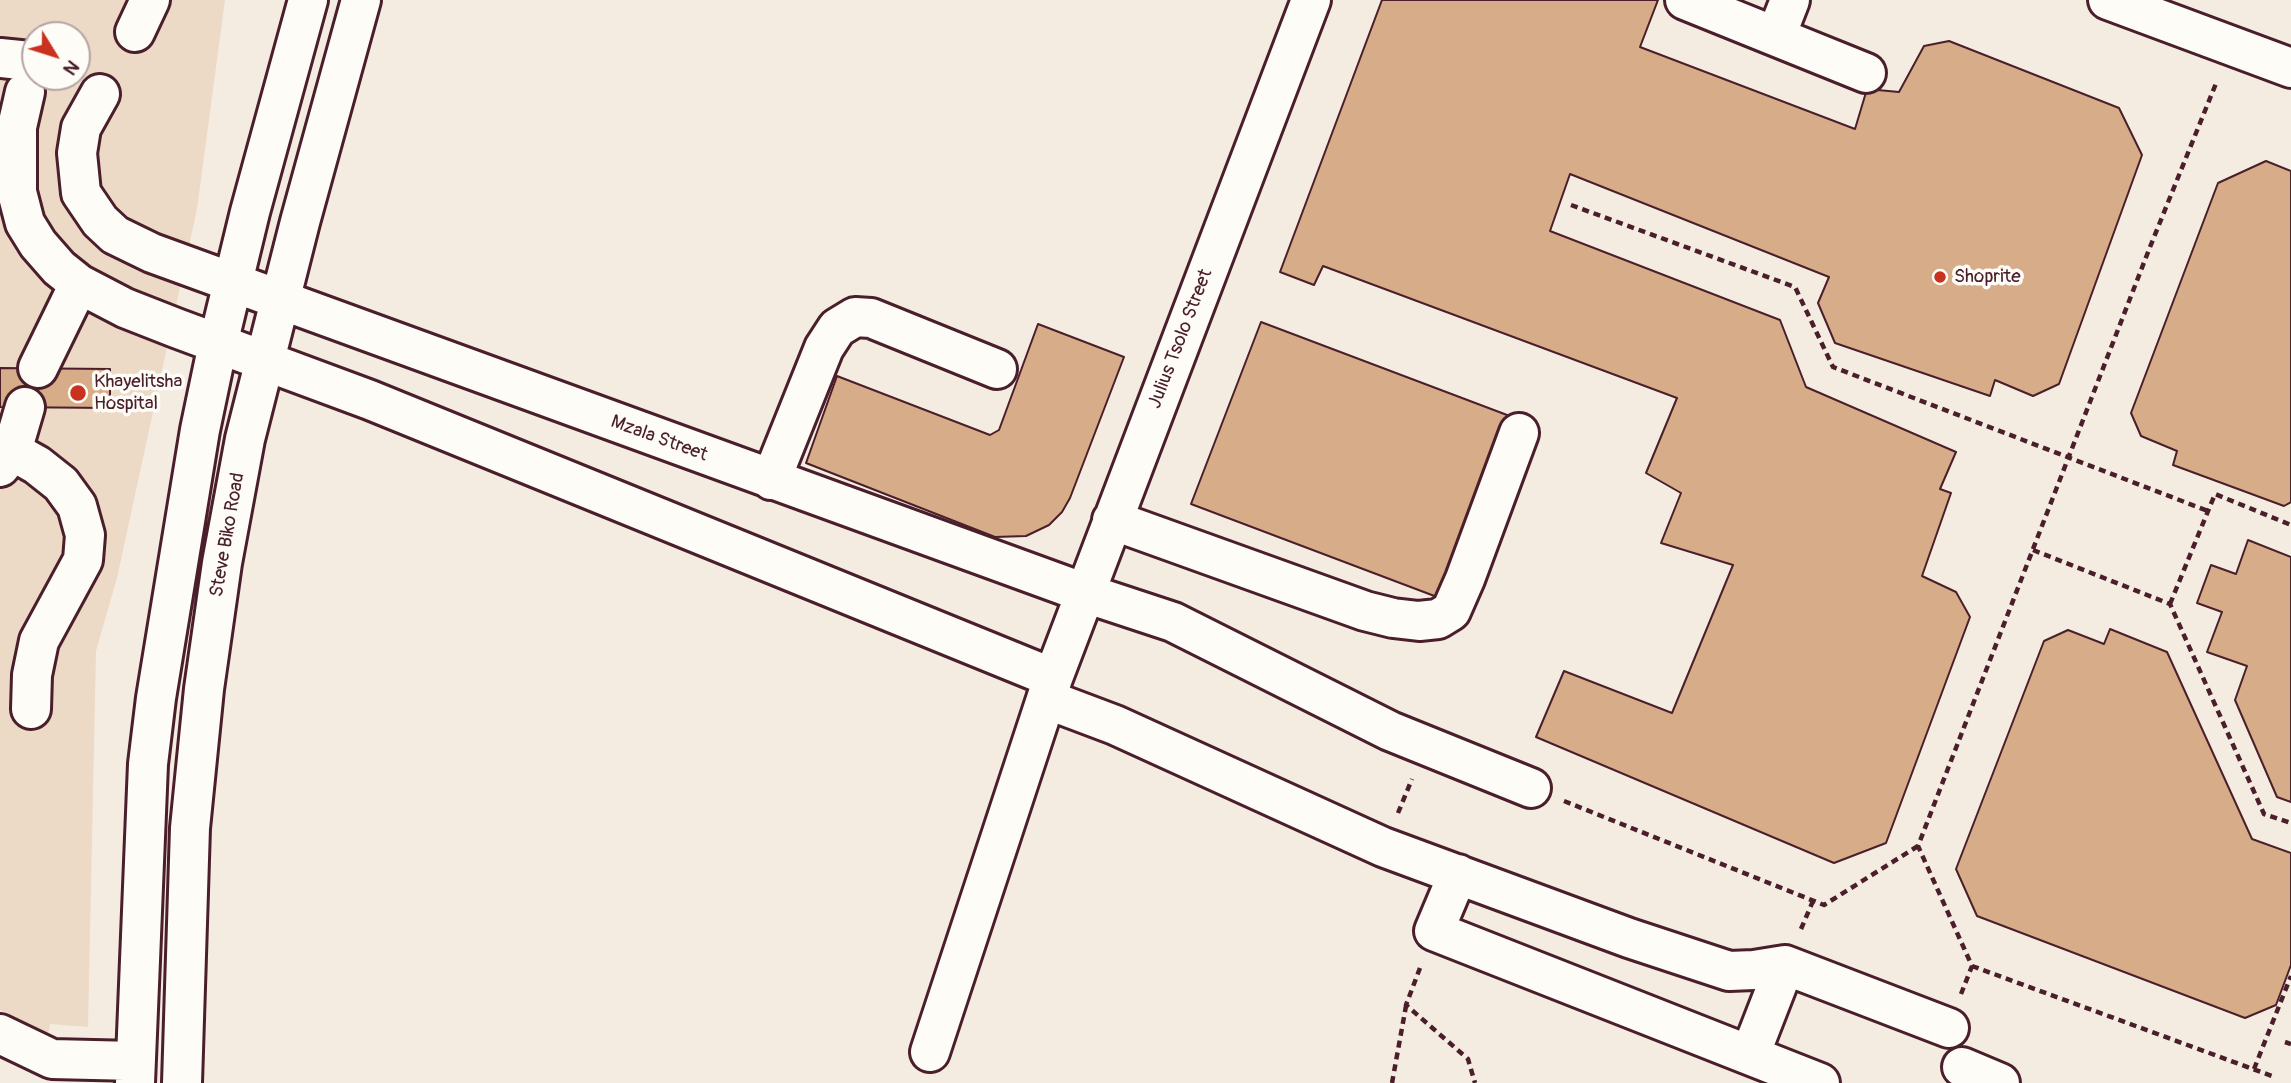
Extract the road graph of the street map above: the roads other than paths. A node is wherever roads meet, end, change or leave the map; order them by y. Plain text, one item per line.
1 (308, 0) edge
2 (361, 0) edge
3 (1311, 0) edge
4 (1685, 0) edge
5 (1790, 0) edge
6 (2108, 0) edge
7 (1776, 36) junction
8 (2291, 68) edge
9 (1866, 73) dead end
10 (14, 79) edge
11 (100, 94) dead end
12 (79, 284) junction
13 (233, 284) junction
14 (281, 301) junction
15 (218, 344) junction
16 (265, 361) junction
17 (37, 368) dead end
18 (997, 369) dead end
19 (25, 407) dead end
20 (1519, 433) dead end
21 (6, 459) edge
22 (771, 480) junction
23 (1112, 520) junction
24 (1085, 593) junction
25 (1049, 689) junction
26 (32, 709) dead end
27 (1531, 788) road end
28 (1458, 874) junction
29 (1785, 965) junction
30 (1949, 1028) dead end
31 (0, 1034) edge
32 (930, 1052) dead end
33 (1750, 1055) junction
34 (1962, 1067) dead end
35 (135, 1072) edge
36 (182, 1083) edge
37 (1820, 1083) edge
38 (2000, 1083) edge

1 - 13 street
2 - 14 street, Steve Biko Road
3 - 23 street, Julius Tsolo Street
4 - 7 street
5 - 7 street
6 - 8 street
7 - 9 street
10 - 12 street
11 - 13 street, Mzala Street
12 - 15 street
12 - 17 street
13 - 14 street, Mzala Street
13 - 15 street
14 - 16 street, Steve Biko Road
14 - 22 street, Mzala Street
15 - 16 street
15 - 35 street
16 - 25 street
16 - 36 street, Steve Biko Road
18 - 22 street
19 - 21 street
20 - 23 street
21 - 26 street
22 - 24 street, Mzala Street
23 - 24 street, Julius Tsolo Street
24 - 25 street, Julius Tsolo Street
24 - 27 street, Mzala Street
25 - 28 street
25 - 32 street, Julius Tsolo Street
28 - 29 street
28 - 33 street
29 - 30 street
29 - 33 street
31 - 35 street
33 - 37 street
34 - 38 street

